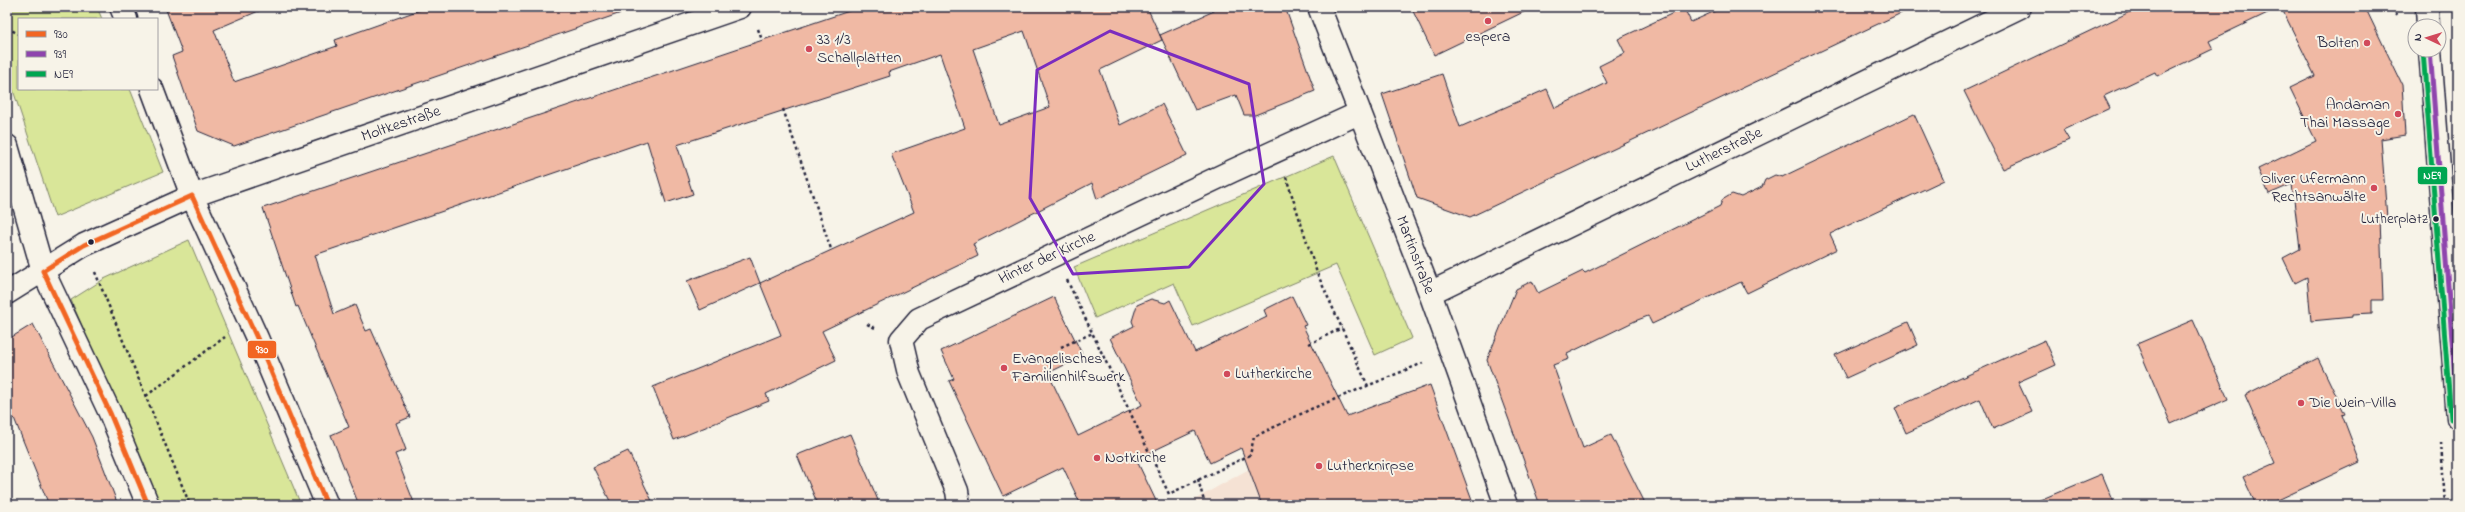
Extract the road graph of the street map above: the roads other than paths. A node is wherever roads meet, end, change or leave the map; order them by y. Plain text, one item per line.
1 (121, 7) edge
2 (740, 7) edge
3 (1319, 7) edge
4 (2020, 7) edge
5 (2427, 7) edge
6 (126, 18) edge
7 (2428, 18) edge
8 (2431, 58) edge
9 (152, 90) edge
10 (1359, 113) junction
11 (7, 146) edge
12 (192, 196) junction
13 (43, 271) junction
14 (7, 293) edge
15 (1430, 293) junction
16 (2458, 418) edge
17 (148, 505) edge
18 (327, 505) edge
19 (959, 505) edge
20 (1506, 505) edge

1 - 6 street
2 - 12 street, Moltkestraße
3 - 10 street, Martinstraße
4 - 15 street, Lutherstraße
5 - 7 street
8 - 16 street
9 - 12 street
10 - 15 street, Martinstraße
10 - 19 street, Hinter der Kirche
11 - 13 street
12 - 13 street, Moltkestraße
12 - 18 street
13 - 14 street, Moltkestraße
13 - 17 street
15 - 20 street, Martinstraße

